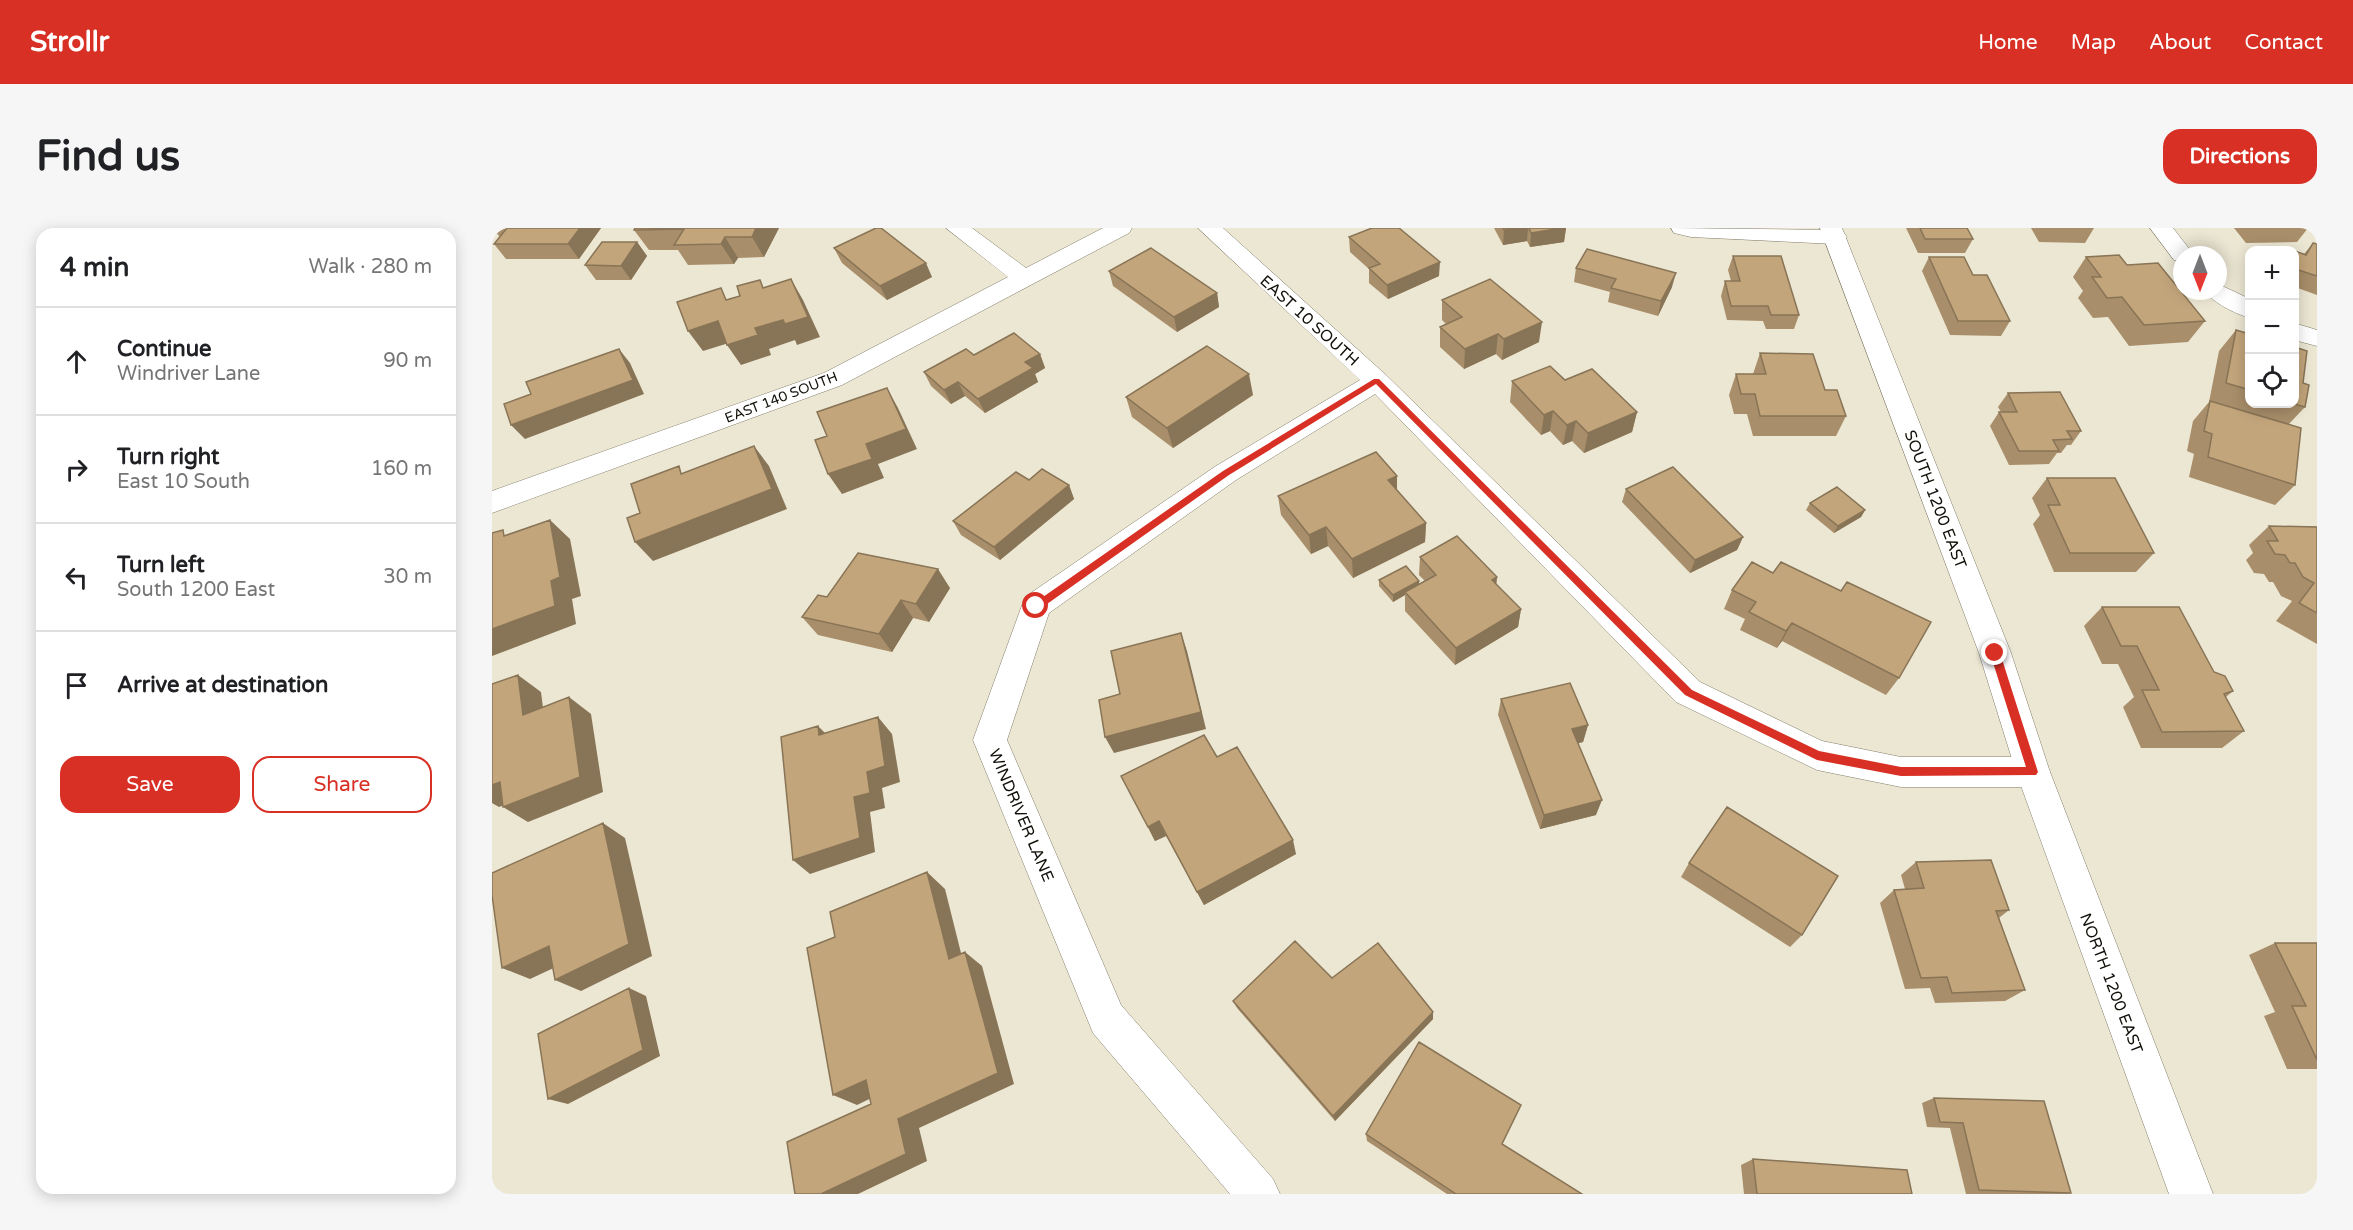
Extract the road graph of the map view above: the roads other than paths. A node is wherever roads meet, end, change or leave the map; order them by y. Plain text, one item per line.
1 (957, 228) edge
2 (1121, 228) edge
3 (1209, 228) edge
4 (1682, 228) edge
5 (2161, 228) edge
6 (1833, 232) edge
7 (2175, 246) edge
8 (1024, 278) junction
9 (2227, 297) edge
10 (2245, 307) edge
11 (2299, 332) edge
12 (2317, 338) edge
13 (1377, 381) junction
14 (492, 502) edge
15 (2033, 772) junction
16 (1258, 1194) edge
17 (2191, 1194) edge

1 - 8 street
2 - 8 street, EAST 140 SOUTH
3 - 13 street, EAST 10 SOUTH
4 - 6 street
5 - 7 street
6 - 15 street, SOUTH 1200 EAST
8 - 14 street, EAST 140 SOUTH
9 - 10 street
11 - 12 street
13 - 15 street, EAST 10 SOUTH
13 - 16 street, WINDRIVER LANE
15 - 17 street, NORTH 1200 EAST

